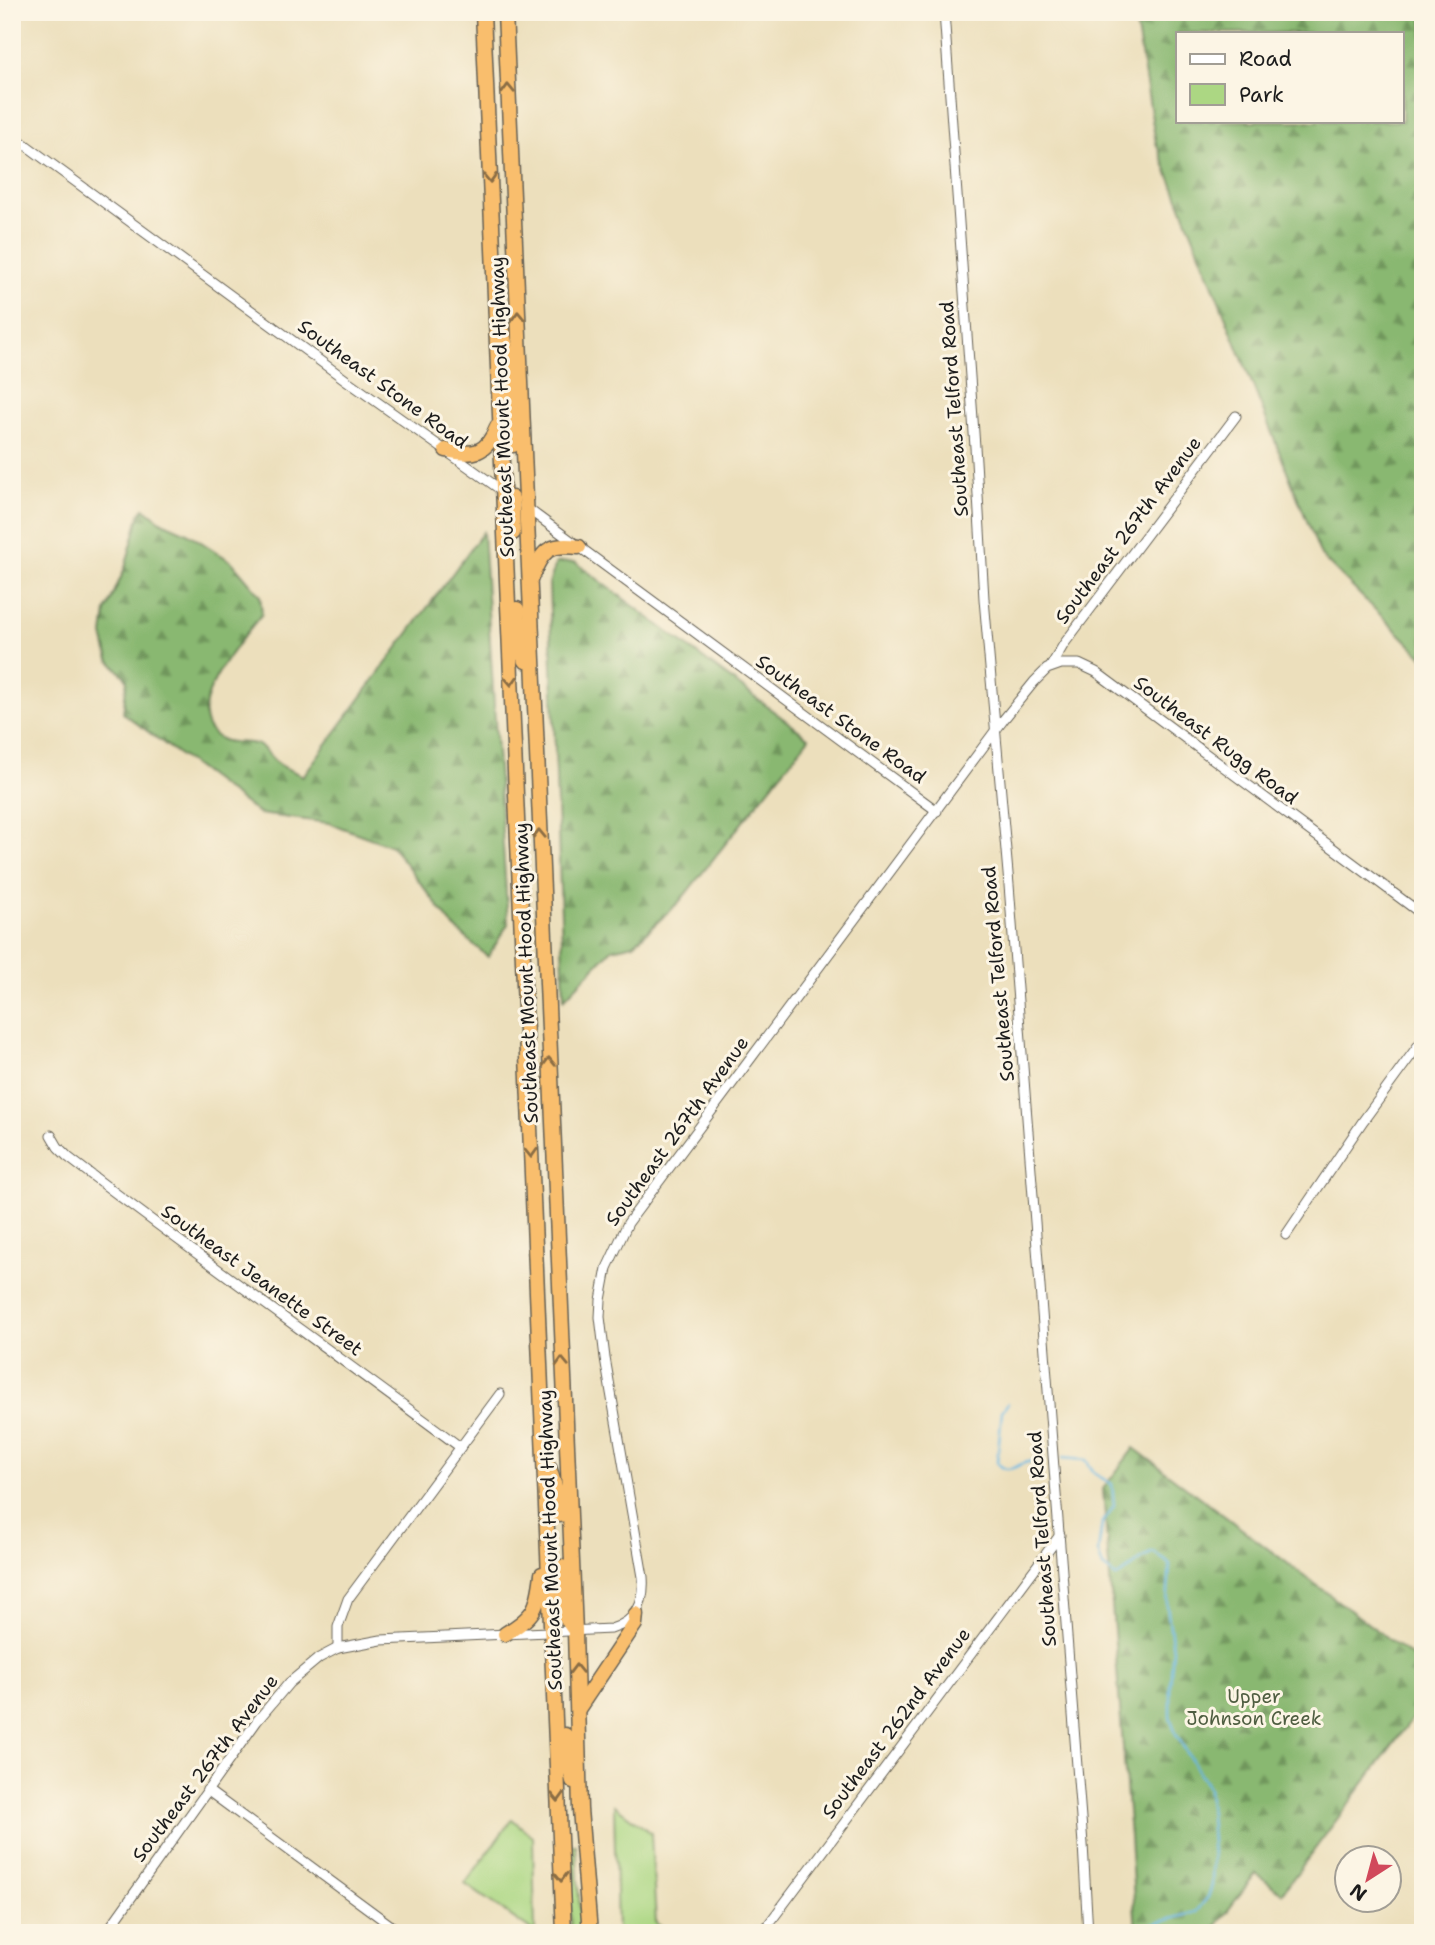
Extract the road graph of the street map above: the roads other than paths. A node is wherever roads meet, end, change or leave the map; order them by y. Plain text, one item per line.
1 (483, 12) edge
2 (505, 12) edge
3 (944, 12) edge
4 (12, 135) edge
5 (495, 305) junction
6 (1236, 416) dead end
7 (499, 422) junction
8 (446, 450) junction
9 (514, 499) junction
10 (579, 547) junction
11 (528, 584) junction
12 (1051, 666) junction
13 (532, 675) junction
14 (995, 731) junction
15 (937, 811) junction
16 (1423, 915) edge
17 (1423, 1039) edge
18 (51, 1135) dead end
19 (1286, 1235) dead end
20 (500, 1394) dead end
21 (460, 1447) junction
22 (543, 1449) junction
23 (1060, 1535) junction
24 (547, 1538) junction
25 (636, 1614) junction
26 (575, 1631) junction
27 (552, 1632) junction
28 (505, 1634) junction
29 (338, 1648) junction
30 (577, 1710) junction
31 (206, 1790) junction
32 (580, 1809) junction
33 (106, 1933) edge
34 (401, 1933) edge
35 (564, 1933) edge
36 (590, 1933) edge
37 (762, 1933) edge
38 (1088, 1933) edge

1 -> 5 highway, Southeast Mount Hood Highway
9 -> 2 highway, Southeast Mount Hood Highway
3 - 14 street, Southeast Telford Road
4 - 8 street, Southeast Stone Road
5 - 7 highway, Southeast Mount Hood Highway
5 - 9 highway
6 - 12 street, Southeast 267th Avenue
7 - 8 highway
7 - 9 highway, Southeast Mount Hood Highway
8 - 9 street, Southeast Stone Road
9 - 10 street, Southeast Stone Road
9 - 11 highway, Southeast Mount Hood Highway
9 - 13 highway
9 -> 22 highway, Southeast Mount Hood Highway
10 - 11 highway
10 - 15 street, Southeast Stone Road
11 - 13 highway, Southeast Mount Hood Highway
12 - 14 street
12 - 16 street, Southeast Rugg Road
26 -> 13 highway, Southeast Mount Hood Highway
14 - 15 street, Southeast 267th Avenue
14 - 23 street, Southeast Telford Road
15 - 25 street, Southeast 267th Avenue
17 - 19 street
18 - 21 street, Southeast Jeanette Street
20 - 21 street
21 - 29 street
22 - 24 highway, Southeast Mount Hood Highway
22 - 26 highway
23 - 37 street, Southeast 262nd Avenue
23 - 38 street, Southeast Telford Road
24 - 27 highway, Southeast Mount Hood Highway
24 - 28 highway
25 - 26 street
25 - 30 highway
26 - 27 street
30 -> 26 highway, Southeast Mount Hood Highway
27 - 28 street
27 - 32 highway
27 -> 35 highway, Southeast Mount Hood Highway
28 - 29 street
29 - 31 street, Southeast 267th Avenue
30 - 32 highway, Southeast Mount Hood Highway
31 - 33 street, Southeast 267th Avenue
31 - 34 street
32 - 36 highway, Southeast Mount Hood Highway

